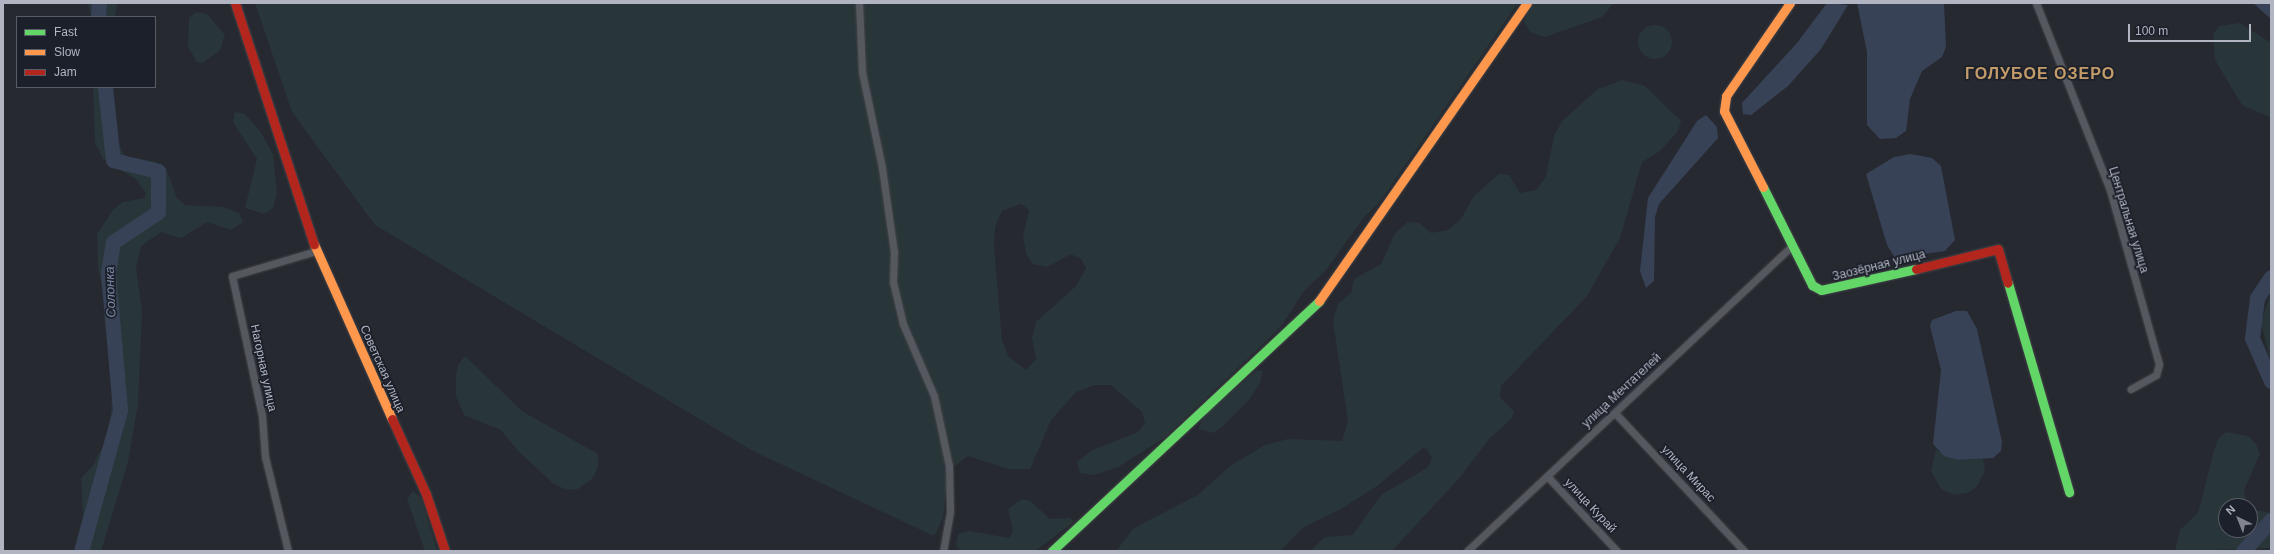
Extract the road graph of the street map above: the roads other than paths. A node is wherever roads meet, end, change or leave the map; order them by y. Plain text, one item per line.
1 (235, 3) edge
2 (859, 3) edge
3 (1527, 3) edge
4 (1790, 3) edge
5 (2036, 3) edge
6 (1791, 247) junction
7 (316, 251) junction
8 (2131, 389) dead end
9 (1616, 412) junction
10 (1546, 476) junction
11 (2069, 492) dead end
12 (288, 551) edge
13 (445, 551) edge
14 (943, 551) edge
15 (1052, 551) edge
16 (1468, 551) edge
17 (1617, 551) edge
18 (1744, 551) edge

1 - 7 street, Советская улица
2 - 14 street
3 - 15 street
4 - 6 street, Заозёрная улица
5 - 8 street, Центральная улица
6 - 9 street, улица Мечтателей
6 - 11 street, Заозёрная улица
7 - 12 street, Нагорная улица
7 - 13 street, Советская улица
9 - 10 street, улица Мечтателей
9 - 18 street, улица Мирас
10 - 16 street, улица Мечтателей
10 - 17 street, улица Курай

